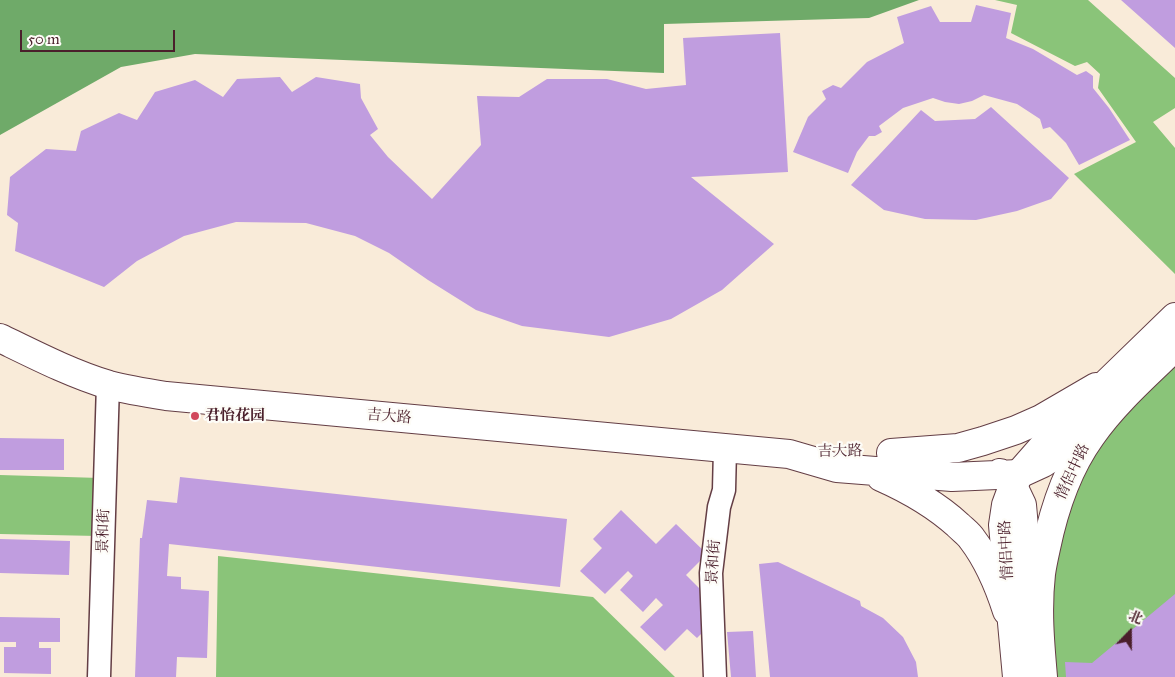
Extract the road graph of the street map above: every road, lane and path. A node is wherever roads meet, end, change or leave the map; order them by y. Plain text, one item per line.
1 (1175, 317) edge
2 (0, 338) edge
3 (1175, 347) edge
4 (1117, 375) junction
5 (108, 384) junction
6 (1108, 414) junction
7 (725, 448) junction
8 (890, 453) junction
9 (789, 454) junction
10 (866, 470) junction
11 (1011, 478) junction
12 (1026, 630) junction
13 (99, 677) edge
14 (715, 677) edge
15 (1017, 677) edge
16 (1043, 677) edge

1 - 4 main road
2 - 5 main road, 吉大路
3 - 6 main road, 情侶中路
4 - 8 main road
4 - 11 main road
5 - 7 main road, 吉大路
5 - 13 street, 景和街
6 - 11 main road
6 - 12 main road, 情侶中路
7 - 9 main road, 吉大路
7 - 14 street, 景和街
8 - 9 main road, 吉大路
8 - 11 main road
9 - 10 main road, 吉大路
10 - 11 main road, 吉大路
10 - 12 main road
11 - 12 main road
12 - 15 main road
12 - 16 main road

